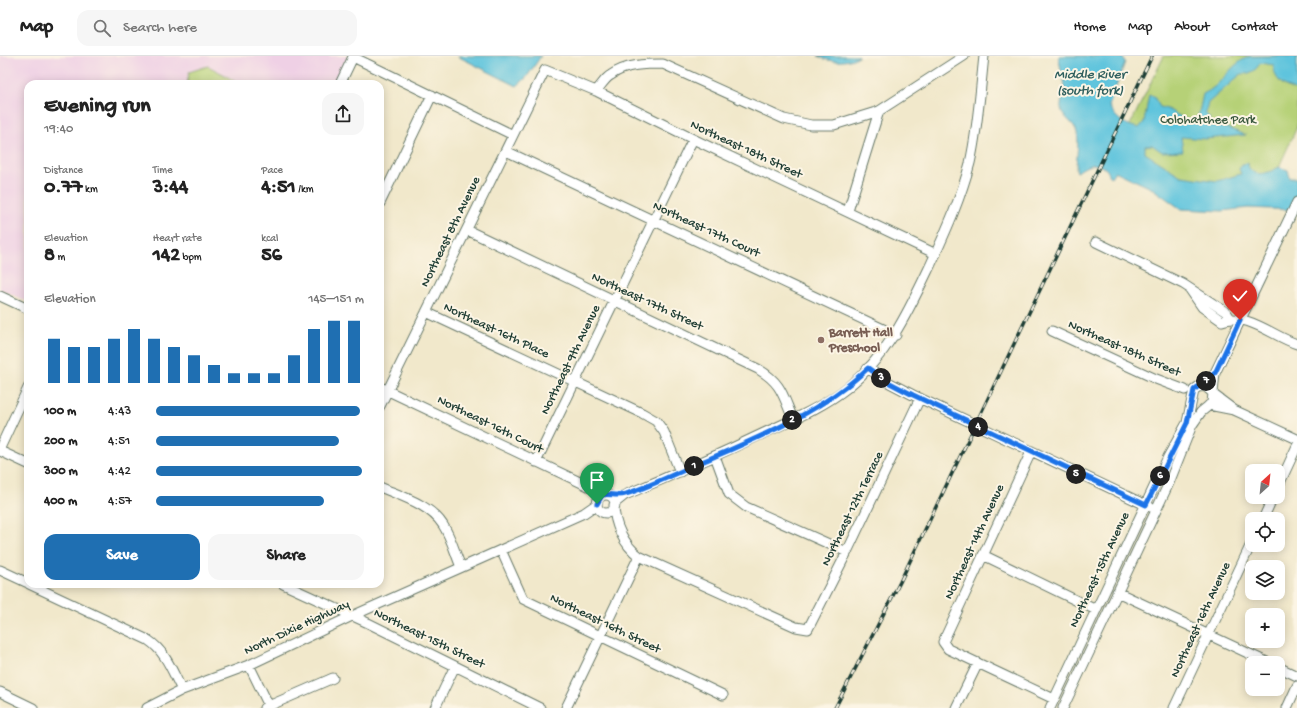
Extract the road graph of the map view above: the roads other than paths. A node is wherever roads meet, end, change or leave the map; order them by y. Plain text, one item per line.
1 (964, 56) edge
2 (984, 56) edge
3 (546, 70) joint
4 (342, 80) edge
5 (596, 91) junction
6 (432, 95) junction
7 (879, 111) junction
8 (513, 135) junction
9 (693, 139) junction
10 (506, 150) junction
11 (384, 195) edge
12 (1297, 202) edge
13 (848, 211) junction
14 (653, 219) junction
15 (467, 230) junction
16 (1096, 242) dead end
17 (936, 254) junction
18 (0, 296) edge
19 (614, 301) junction
20 (24, 307) edge
21 (426, 312) junction
22 (1240, 320) junction
23 (1052, 331) dead end
24 (896, 335) junction
25 (1297, 344) edge
26 (868, 368) junction
27 (1215, 373) junction
28 (575, 382) junction
29 (1199, 386) junction
30 (384, 389) edge
31 (1185, 390) junction
32 (1213, 394) junction
33 (24, 397) edge
34 (920, 398) junction
35 (1192, 398) junction
36 (1208, 406) junction
37 (1234, 410) junction
38 (793, 419) junction
39 (1297, 439) edge
40 (1297, 446) edge
41 (0, 450) edge
42 (1032, 452) junction
43 (715, 456) junction
44 (24, 462) edge
45 (536, 462) junction
46 (680, 472) junction
47 (1285, 472) edge
48 (589, 487) junction
49 (384, 489) edge
50 (611, 500) junction
51 (1146, 505) junction
52 (600, 507) junction
53 (1157, 510) junction
54 (616, 522) junction
55 (502, 550) junction
56 (847, 552) junction
57 (1247, 552) edge
58 (984, 555) junction
59 (639, 556) junction
60 (461, 567) junction
61 (0, 570) edge
62 (24, 582) edge
63 (38, 588) edge
64 (294, 588) edge
65 (1117, 592) junction
66 (1096, 610) junction
67 (352, 616) junction
68 (808, 629) joint
69 (1209, 635) junction
70 (601, 637) junction
71 (1254, 656) edge
72 (978, 663) junction
73 (248, 665) junction
74 (454, 666) junction
75 (1285, 670) edge
76 (1297, 676) edge
77 (333, 678) dead end
78 (1297, 686) edge
79 (182, 690) junction
80 (0, 692) edge
81 (723, 695) dead end
82 (1052, 704) edge
83 (157, 706) edge
84 (268, 707) edge
85 (33, 708) edge
86 (147, 708) edge
87 (435, 708) edge
88 (540, 708) edge
89 (566, 708) edge
90 (956, 708) edge
91 (1063, 708) edge
92 (1174, 708) edge
93 (1287, 708) edge

1 - 7 street
2 - 17 street
3 - 5 street, Northeast 18th Street
3 - 8 street, Northeast 8th Avenue
4 - 6 street
5 - 7 street
5 - 9 street, Northeast 18th Street
6 - 8 street
6 - 11 street
7 - 13 street
8 - 10 street, Northeast 8th Avenue
9 - 13 street, Northeast 18th Street
9 - 14 street, Northeast 9th Avenue
10 - 14 street, Northeast 17th Court
10 - 15 street, Northeast 8th Avenue
12 - 22 street
13 - 17 street, Northeast 18th Street
14 - 19 street, Northeast 9th Avenue
14 - 24 street, Northeast 17th Court
15 - 19 street, Northeast 17th Street
15 - 21 street, Northeast 8th Avenue
16 - 22 street
17 - 24 street
18 - 20 street
19 - 28 street, Northeast 9th Avenue
19 - 38 street, Northeast 17th Street
21 - 28 street, Northeast 16th Place
21 - 30 street, Northeast 8th Avenue
22 - 25 street
22 - 27 street
23 - 31 street, Northeast 18th Street
24 - 26 street
26 - 34 street
26 - 38 street
27 - 29 street
27 - 32 street
28 - 45 street, Northeast 9th Avenue
28 - 46 street, Northeast 16th Place
29 - 31 street, Northeast 18th Street
29 - 32 street
29 - 35 street
30 - 45 street, Northeast 16th Court
31 - 35 street, Northeast 18th Street
32 - 36 street
32 - 37 street
33 - 41 street
34 - 42 street
34 - 56 street, Northeast 12th Terrace
35 - 36 street
35 - 51 street, Northeast 15th Avenue
36 - 37 street
36 - 53 street, Northeast 15th Avenue
37 - 39 street
38 - 43 street
40 - 47 street
41 - 44 street
42 - 51 street
42 - 58 street, Northeast 14th Avenue
43 - 46 street
43 - 56 street
45 - 48 street, Northeast 16th Court
46 - 50 street
48 - 50 street, Northeast 16th Court
48 - 52 street, Northeast 16th Court
49 - 60 street
50 - 52 street
50 - 52 street
50 - 54 street, Northeast 16th Court
51 - 53 street
51 - 66 street, Northeast 15th Avenue
52 - 54 street, Northeast 16th Court
52 - 55 street, North Dixie Highway
53 - 65 street, Northeast 15th Avenue
54 - 59 street, Northeast 16th Court
55 - 60 street, North Dixie Highway
55 - 70 street, Northeast 16th Street
56 - 68 street, Northeast 12th Terrace
57 - 69 street, Northeast 16th Avenue
58 - 66 street
58 - 72 street, Northeast 14th Avenue
59 - 68 street, Northeast 16th Court
59 - 70 street
60 - 67 street, North Dixie Highway
61 - 62 street
63 - 79 street
64 - 67 street, Northeast 15th Street
65 - 69 street
65 - 91 street, Northeast 15th Avenue
66 - 82 street, Northeast 15th Avenue
67 - 73 street, North Dixie Highway
67 - 74 street, Northeast 15th Street
69 - 71 street
69 - 92 street, Northeast 16th Avenue
70 - 81 street, Northeast 16th Street
70 - 89 street
72 - 82 street
72 - 90 street
73 - 79 street, North Dixie Highway
73 - 84 street
74 - 87 street
74 - 88 street, Northeast 15th Street
75 - 76 street
77 - 84 street
78 - 93 street
79 - 83 street, North Dixie Highway
80 - 85 street
83 - 86 street, North Dixie Highway

